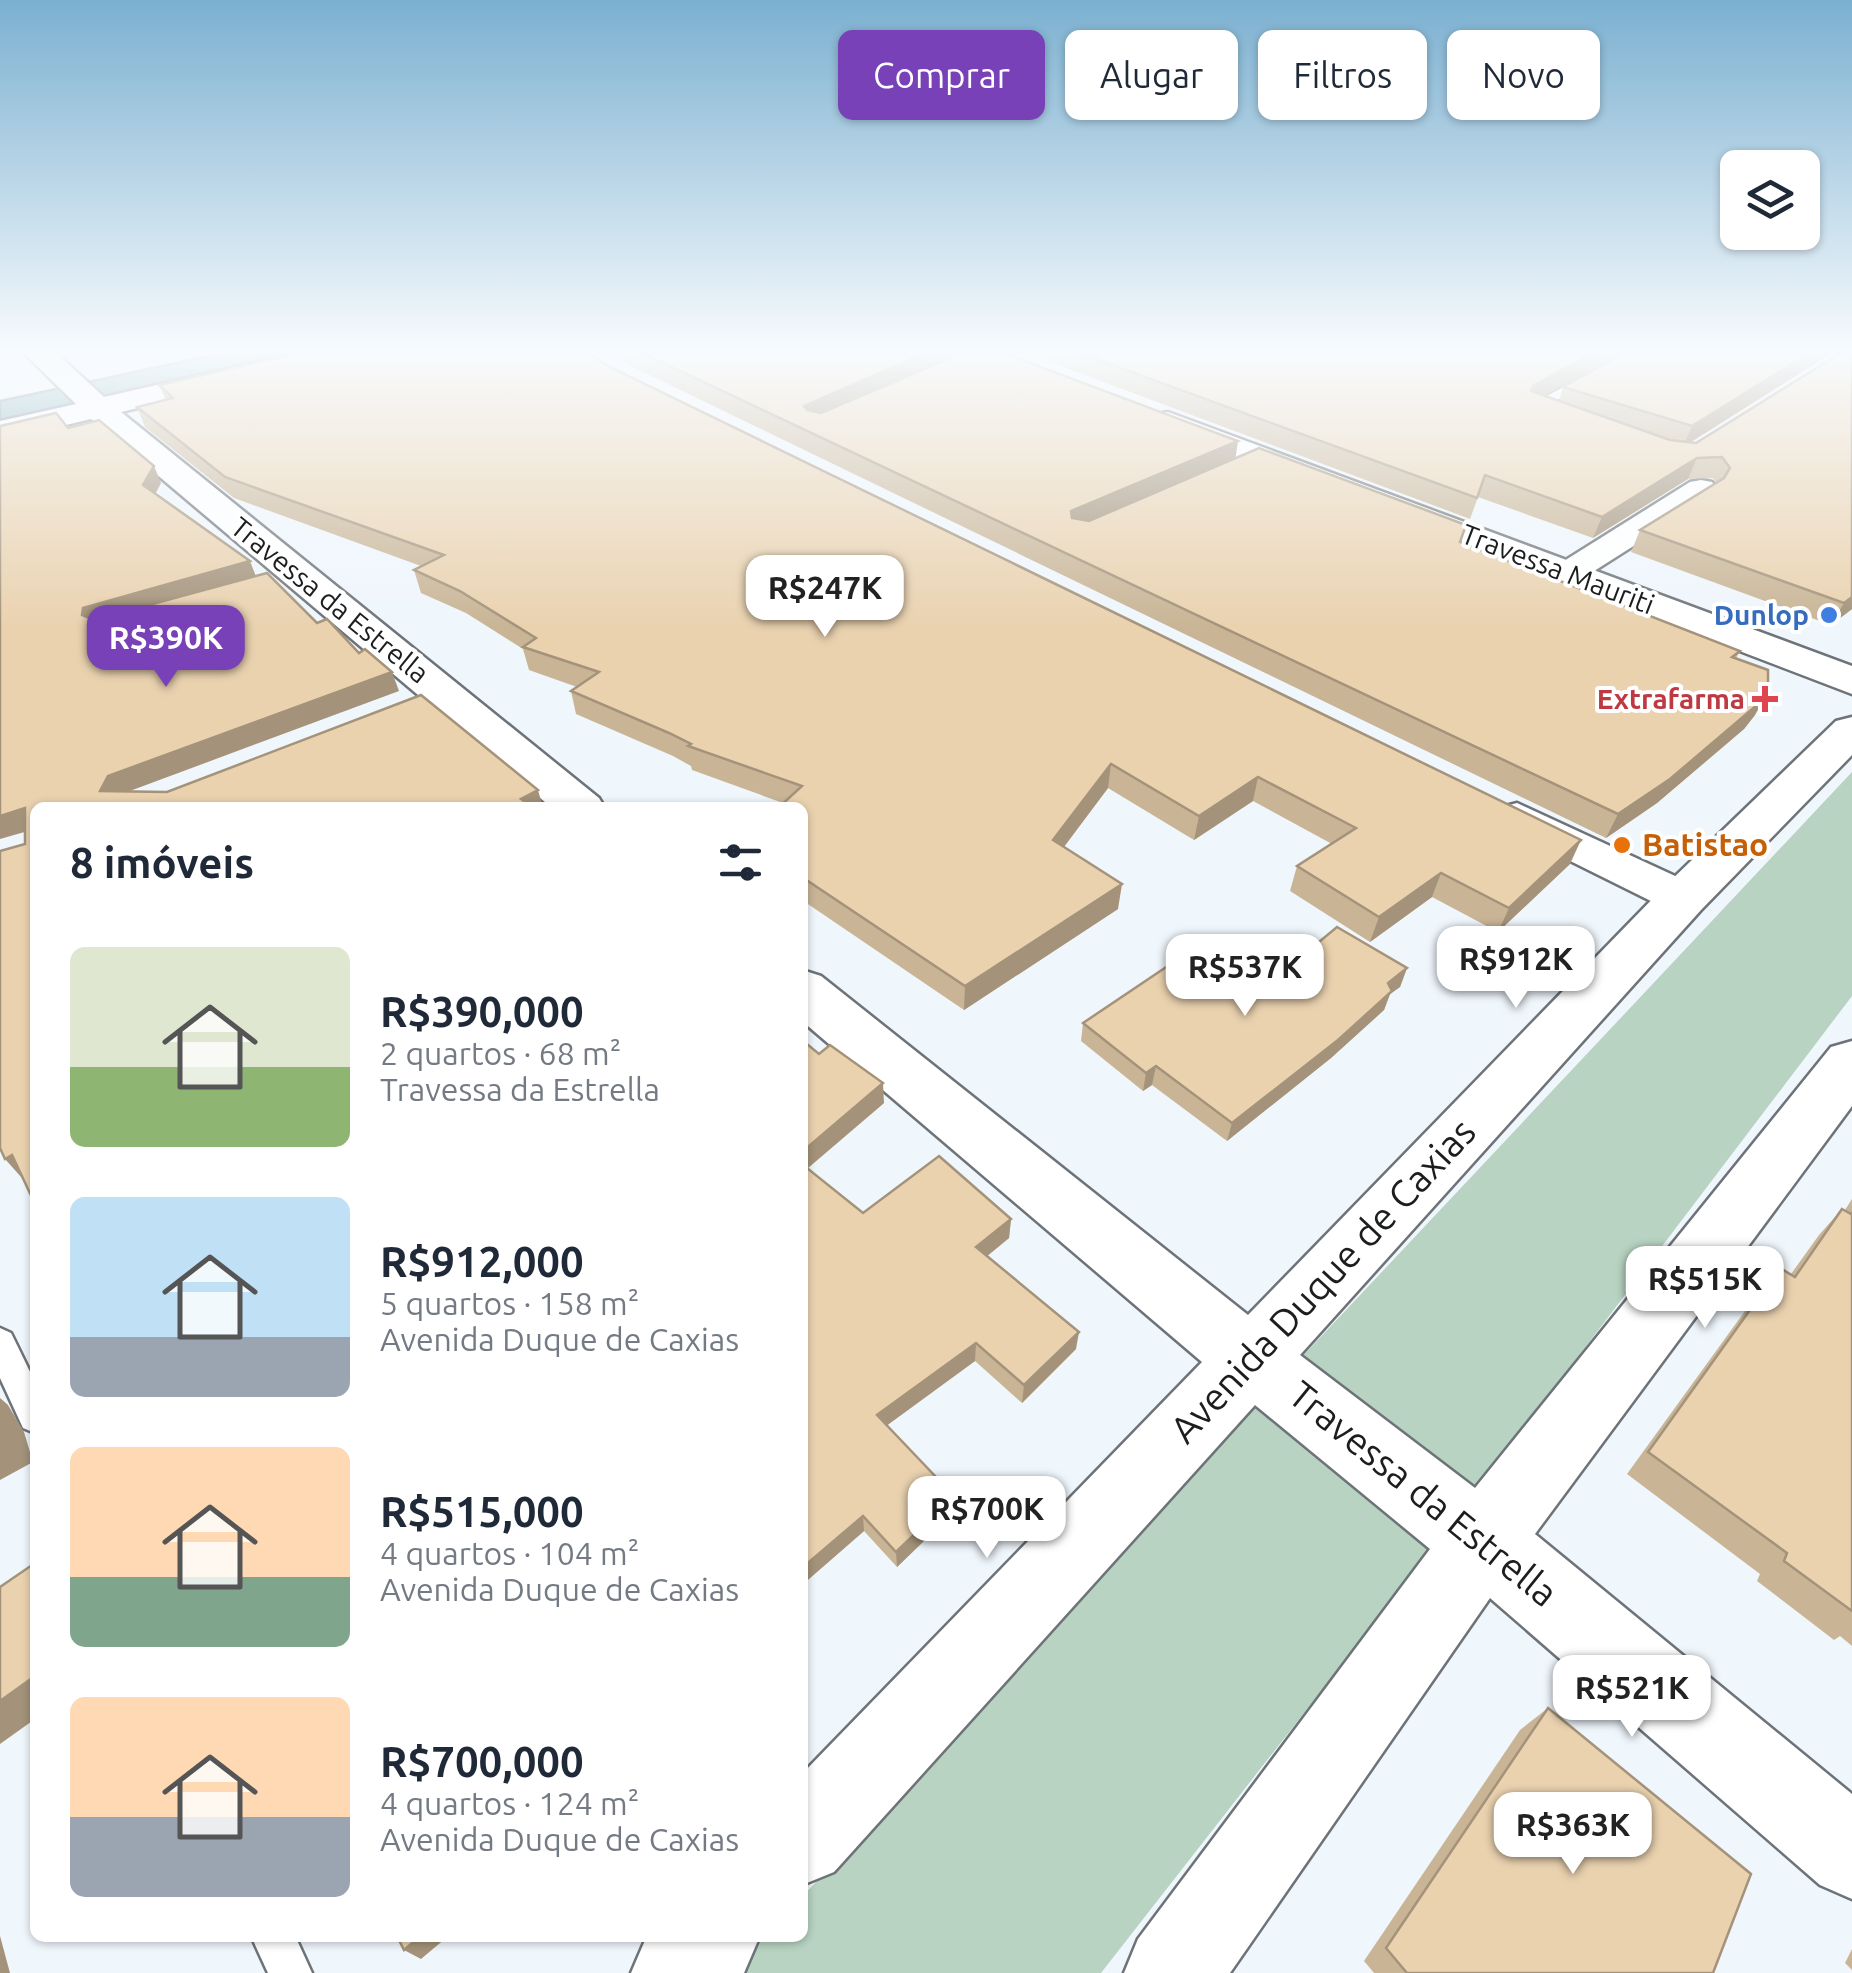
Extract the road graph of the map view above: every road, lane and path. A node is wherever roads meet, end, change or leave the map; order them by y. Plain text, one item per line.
1 (145, 443) edge
2 (1207, 443) edge
3 (1701, 489) edge
4 (1568, 573) junction
5 (1852, 681) edge
6 (441, 691) junction
7 (394, 710) edge
8 (1843, 750) edge
9 (575, 802) edge
10 (1487, 802) edge
11 (1683, 898) junction
12 (808, 995) edge
13 (1852, 1063) edge
14 (0, 1343) edge
15 (1253, 1358) junction
16 (30, 1406) edge
17 (1483, 1542) junction
18 (808, 1834) edge
19 (1852, 1852) edge
20 (276, 1942) edge
21 (708, 1942) edge
22 (290, 1973) edge
23 (679, 1973) edge
24 (1172, 1973) edge

1 - 6 main road, Travessa da Estrella
2 - 4 main road, Travessa Mauriti
3 - 4 street
4 - 5 main road, Travessa Mauriti
6 - 7 street
6 - 9 main road, Travessa da Estrella
8 - 11 main road, Avenida Duque de Caxias
10 - 11 street
11 - 15 main road, Avenida Duque de Caxias
12 - 15 main road, Travessa da Estrella
13 - 17 main road
14 - 16 lane
15 - 17 main road, Travessa da Estrella
15 - 18 main road, Avenida Duque de Caxias
17 - 19 main road, Travessa da Estrella
17 - 24 main road
20 - 22 lane
21 - 23 main road

